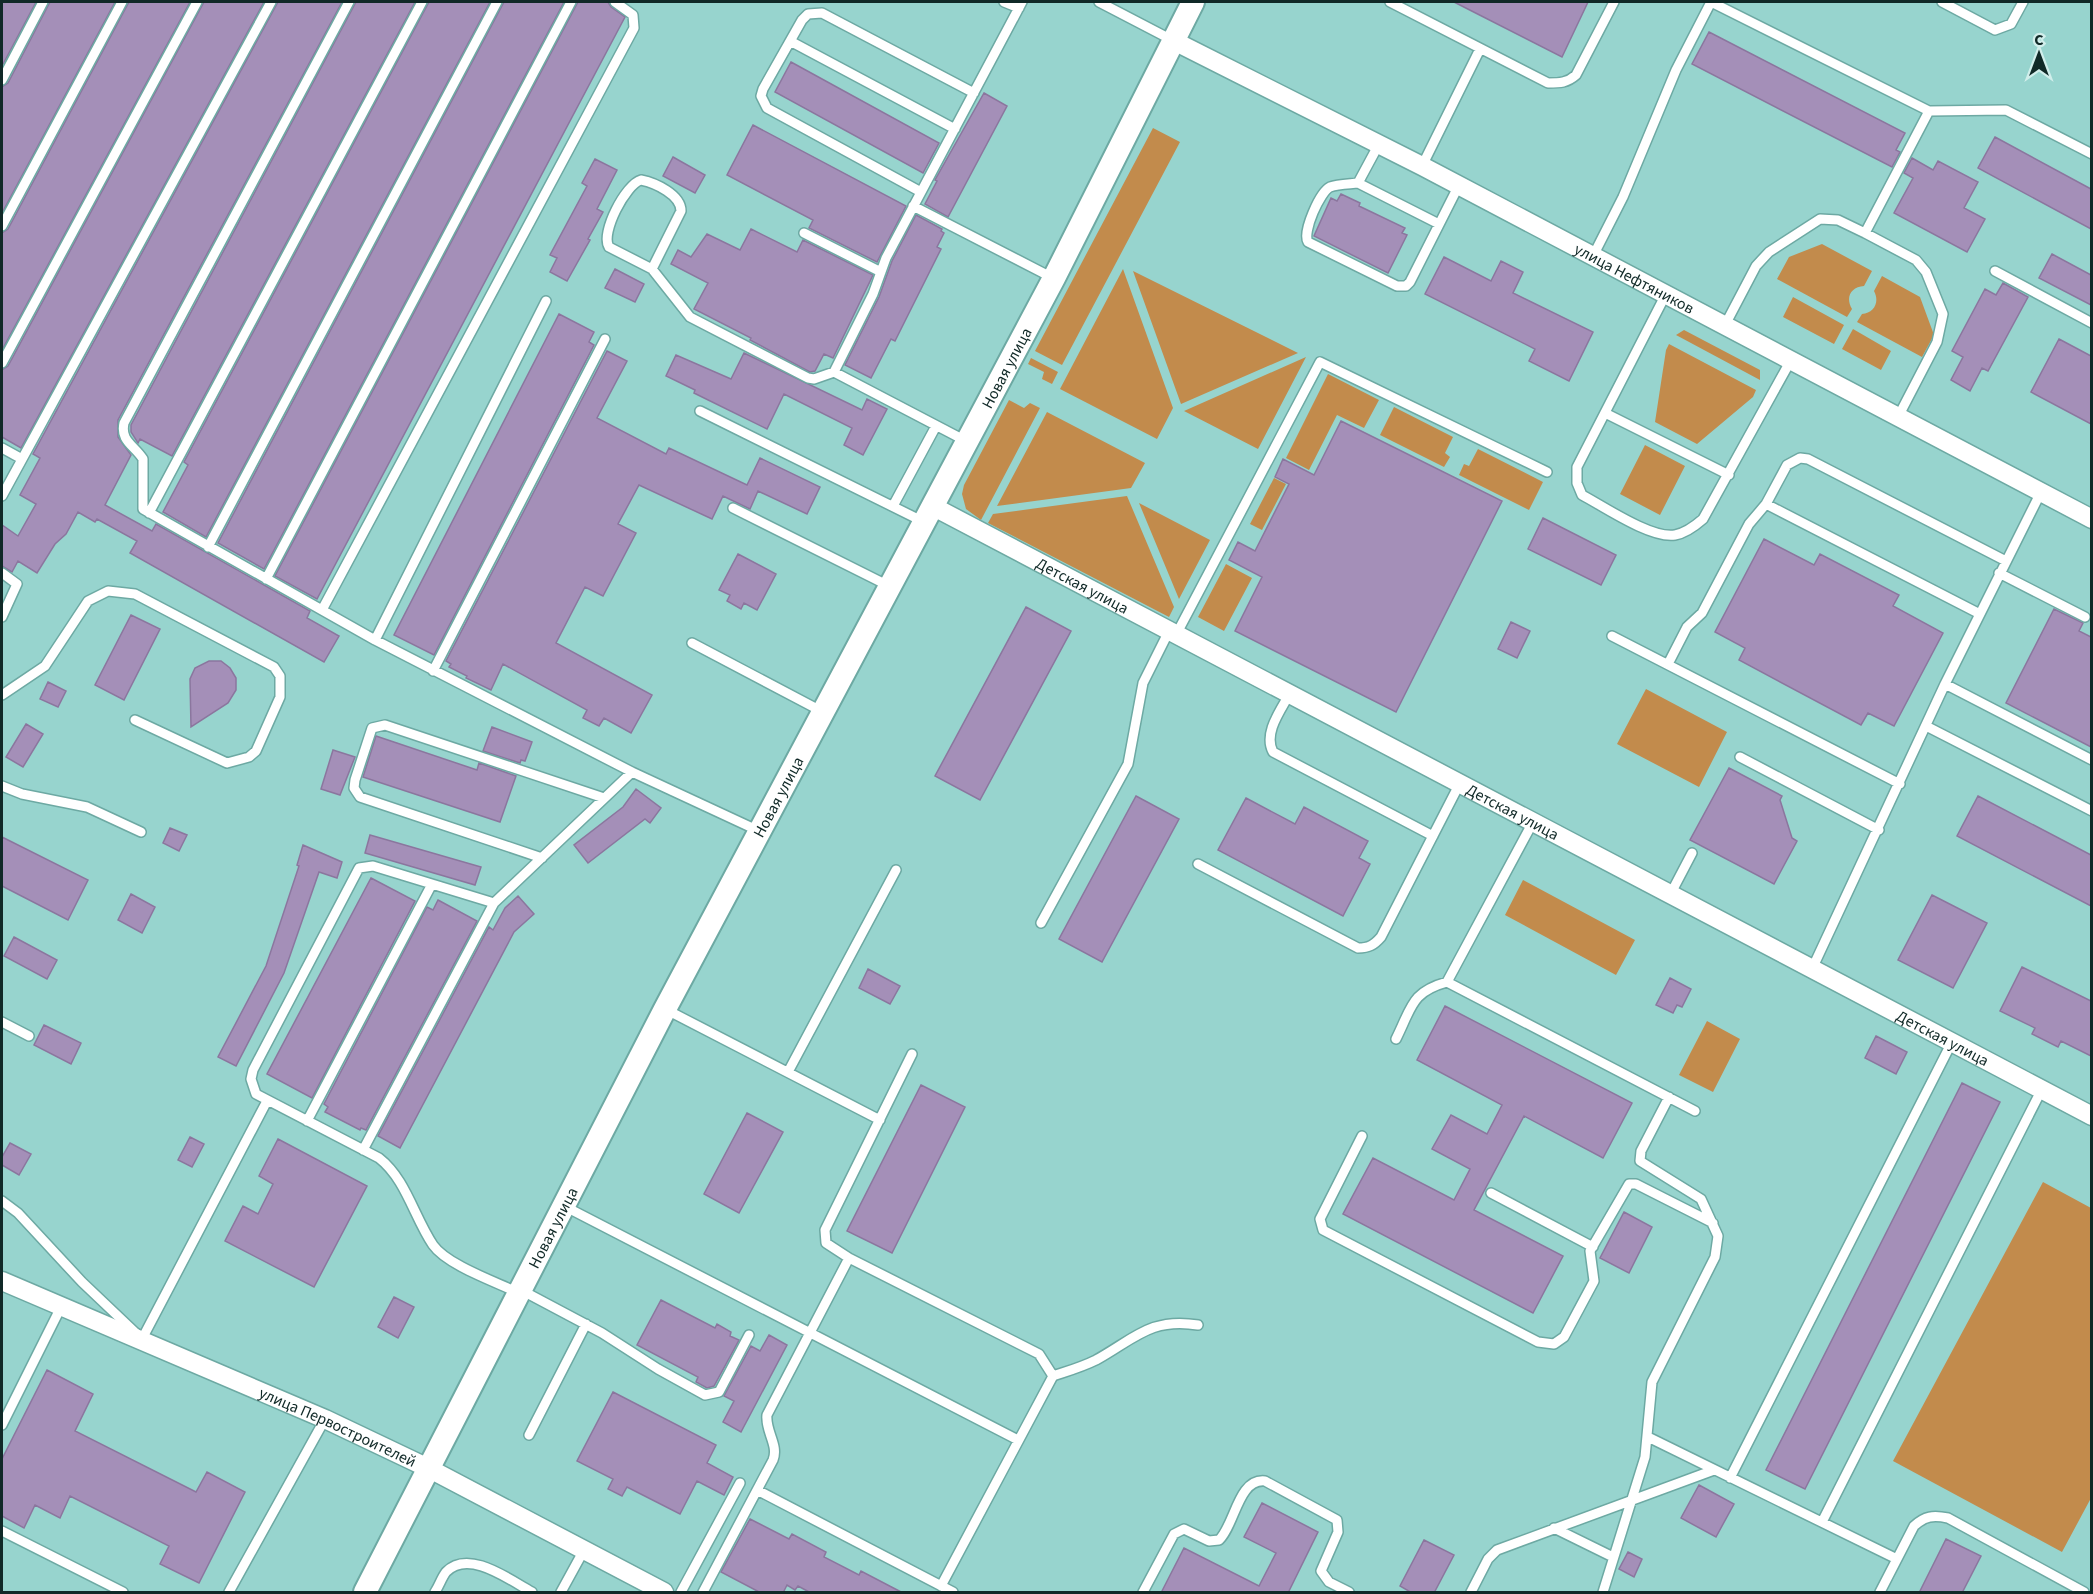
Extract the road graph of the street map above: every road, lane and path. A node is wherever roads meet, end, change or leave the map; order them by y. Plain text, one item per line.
1 (43, 2) edge
2 (122, 2) edge
3 (197, 2) edge
4 (271, 2) edge
5 (349, 2) edge
6 (422, 2) edge
7 (497, 2) edge
8 (571, 2) edge
9 (615, 2) edge
10 (1004, 2) edge
11 (1100, 2) edge
12 (1192, 2) edge
13 (1390, 2) edge
14 (1614, 2) edge
15 (1711, 2) edge
16 (1942, 2) edge
17 (2023, 2) edge
18 (1020, 5) edge
19 (790, 41) junction
20 (1174, 41) junction
21 (1480, 49) junction
22 (2, 80) edge
23 (974, 93) junction
24 (1929, 111) junction
25 (955, 129) junction
26 (1378, 144) junction
27 (2091, 154) edge
28 (1422, 166) junction
29 (1358, 183) junction
30 (1459, 185) junction
31 (921, 192) junction
32 (913, 206) junction
33 (1439, 224) junction
34 (2, 226) edge
35 (804, 233) dead end
36 (1865, 233) junction
37 (1593, 256) junction
38 (652, 268) junction
39 (1995, 271) dead end
40 (881, 272) junction
41 (1054, 278) junction
42 (1666, 294) junction
43 (546, 301) dead end
44 (2091, 323) edge
45 (1725, 325) junction
46 (605, 339) dead end
47 (1791, 360) junction
48 (2, 363) edge
49 (834, 372) junction
50 (700, 411) dead end
51 (1605, 413) junction
52 (1898, 417) junction
53 (936, 426) junction
54 (968, 442) junction
55 (2, 448) edge
56 (22, 459) junction
57 (1547, 472) dead end
58 (1729, 475) junction
59 (2041, 492) junction
60 (2, 496) edge
61 (1766, 504) junction
62 (893, 506) junction
63 (733, 508) dead end
64 (149, 513) junction
65 (930, 514) junction
66 (2091, 519) edge
67 (208, 547) junction
68 (2006, 561) junction
69 (2, 573) edge
70 (1999, 573) junction
71 (266, 579) junction
72 (891, 587) junction
73 (322, 610) junction
74 (1980, 614) junction
75 (2, 617) edge
76 (2085, 617) dead end
77 (1173, 631) junction
78 (1612, 636) dead end
79 (375, 640) junction
80 (692, 643) dead end
81 (1668, 664) junction
82 (433, 671) junction
83 (1945, 684) junction
84 (1290, 693) junction
85 (2, 695) edge
86 (824, 712) junction
87 (135, 720) dead end
88 (1926, 726) junction
89 (1740, 757) dead end
90 (2091, 760) edge
91 (632, 772) junction
92 (1460, 783) junction
93 (1900, 784) junction
94 (2, 786) edge
95 (604, 798) junction
96 (2091, 811) edge
97 (1533, 822) junction
98 (1879, 830) junction
99 (141, 832) dead end
100 (760, 832) junction
101 (1433, 836) junction
102 (1692, 853) dead end
103 (542, 858) junction
104 (1198, 864) dead end
105 (896, 870) dead end
106 (432, 884) junction
107 (1670, 895) junction
108 (494, 903) junction
109 (1041, 923) dead end
110 (1812, 969) junction
111 (1447, 982) junction
112 (665, 1009) junction
113 (2, 1022) edge
114 (29, 1036) dead end
115 (1396, 1039) dead end
116 (1952, 1042) junction
117 (912, 1054) dead end
118 (788, 1072) junction
119 (2042, 1089) junction
120 (1669, 1097) junction
121 (267, 1101) junction
122 (1695, 1111) dead end
123 (2091, 1116) edge
124 (880, 1120) junction
125 (307, 1121) junction
126 (1362, 1136) dead end
127 (363, 1150) junction
128 (1491, 1193) dead end
129 (2, 1201) edge
130 (564, 1206) junction
131 (1713, 1223) junction
132 (1593, 1247) junction
133 (849, 1258) junction
134 (2, 1281) edge
135 (520, 1291) junction
136 (62, 1305) junction
137 (586, 1324) junction
138 (1198, 1325) dead end
139 (809, 1334) junction
140 (749, 1335) dead end
141 (142, 1339) junction
142 (1053, 1376) junction
143 (325, 1419) junction
144 (2, 1425) edge
145 (529, 1435) dead end
146 (1648, 1437) junction
147 (1018, 1440) junction
148 (428, 1468) junction
149 (1714, 1470) junction
150 (1730, 1478) junction
151 (740, 1483) dead end
152 (757, 1490) junction
153 (1633, 1499) junction
154 (1822, 1522) junction
155 (1554, 1528) junction
156 (2, 1531) edge
157 (584, 1550) junction
158 (1613, 1557) junction
159 (1898, 1559) junction
160 (941, 1586) junction
161 (2082, 1592) edge
162 (123, 1593) edge
163 (229, 1593) edge
164 (365, 1593) edge
165 (435, 1593) edge
166 (532, 1593) edge
167 (561, 1593) edge
168 (664, 1593) edge
169 (681, 1593) edge
170 (703, 1593) edge
171 (953, 1593) edge
172 (1143, 1593) edge
173 (1349, 1593) edge
174 (1471, 1593) edge
175 (1603, 1593) edge
176 (1880, 1593) edge

1 - 22 lane
2 - 34 lane
3 - 48 lane
4 - 56 lane
5 - 64 lane
6 - 64 lane
7 - 67 lane
8 - 71 lane
9 - 73 lane
10 - 18 lane
11 - 20 lane
12 - 20 street, Новая улица
13 - 21 lane
14 - 21 lane
15 - 24 lane
15 - 37 lane
16 - 17 lane
18 - 23 lane
19 - 23 lane
19 - 25 lane
19 - 31 lane
20 - 26 street, улица Нефтяников
20 - 41 street, Новая улица
21 - 28 lane
23 - 25 lane
24 - 27 lane
24 - 36 lane
25 - 31 lane
26 - 28 street, улица Нефтяников
26 - 29 lane
28 - 30 street, улица Нефтяников
29 - 33 lane
29 - 33 lane
30 - 33 lane
30 - 37 street, улица Нефтяников
31 - 32 lane
32 - 40 lane
32 - 41 lane
35 - 40 lane
36 - 45 lane
36 - 52 lane
37 - 42 street, улица Нефтяников
38 - 38 lane
38 - 49 lane
39 - 44 lane
40 - 49 lane
41 - 54 street, Новая улица
42 - 45 street, улица Нефтяников
42 - 51 lane
43 - 79 lane
45 - 47 street, улица Нефтяников
46 - 82 lane
47 - 52 street, улица Нефтяников
47 - 58 lane
49 - 53 lane
50 - 62 lane
51 - 58 lane
51 - 58 lane
52 - 59 street, улица Нефтяников
53 - 54 lane
53 - 62 lane
54 - 65 street, Новая улица
55 - 56 lane
56 - 60 lane
57 - 77 lane
59 - 66 street, улица Нефтяников
59 - 68 lane
61 - 68 lane
61 - 74 lane
61 - 81 lane
62 - 65 lane
63 - 72 lane
64 - 67 lane
65 - 72 street, Новая улица
65 - 77 street, Детская улица
67 - 71 lane
68 - 70 lane
69 - 75 lane
70 - 74 lane
70 - 76 lane
71 - 73 lane
72 - 86 street, Новая улица
73 - 79 lane
74 - 83 lane
77 - 84 street, Детская улица
77 - 109 lane
78 - 81 lane
79 - 82 lane
80 - 86 lane
81 - 93 lane
82 - 91 lane
83 - 88 lane
83 - 90 lane
84 - 92 street, Детская улица
84 - 101 lane
85 - 87 lane
86 - 100 street, Новая улица
88 - 93 lane
88 - 96 lane
89 - 98 lane
91 - 95 lane
91 - 100 lane
92 - 97 street, Детская улица
92 - 101 lane
93 - 98 lane
94 - 99 lane
95 - 103 lane
95 - 103 lane
97 - 107 street, Детская улица
97 - 111 lane
98 - 110 lane
100 - 112 street, Новая улица
101 - 104 lane
102 - 107 lane
103 - 108 lane
105 - 118 lane
106 - 108 lane
106 - 121 lane
106 - 125 lane
107 - 110 street, Детская улица
108 - 127 lane
110 - 116 street, Детская улица
111 - 115 lane
111 - 120 lane
112 - 118 lane
112 - 130 street, Новая улица
113 - 114 lane
116 - 119 street, Детская улица
116 - 150 lane
117 - 124 lane
118 - 124 lane
119 - 123 street, Детская улица
119 - 154 lane
120 - 122 lane
120 - 131 lane
121 - 125 lane
121 - 141 lane
124 - 133 lane
125 - 127 lane
126 - 132 lane
127 - 135 lane
128 - 132 lane
129 - 141 lane
130 - 135 street, Новая улица
130 - 139 lane
131 - 132 lane
131 - 146 lane
133 - 139 lane
133 - 142 lane
134 - 136 street, улица Первостроителей
135 - 137 lane
135 - 148 street, Новая улица
136 - 141 street, улица Первостроителей
136 - 144 lane
137 - 140 lane
137 - 145 lane
138 - 142 lane
139 - 147 lane
139 - 152 lane
141 - 143 street, улица Первостроителей
142 - 147 lane
143 - 148 street, улица Первостроителей
143 - 163 lane
146 - 149 lane
146 - 153 lane
147 - 160 lane
148 - 157 street, улица Первостроителей
148 - 164 street, Новая улица
149 - 150 lane
149 - 153 lane
150 - 154 lane
151 - 169 lane
152 - 160 lane
152 - 170 lane
153 - 155 lane
153 - 158 lane
154 - 159 lane
155 - 158 lane
155 - 174 lane
156 - 162 lane
157 - 167 lane
157 - 168 street, улица Первостроителей
158 - 175 lane
159 - 161 lane
159 - 176 lane
160 - 171 lane
165 - 166 lane
172 - 173 lane

